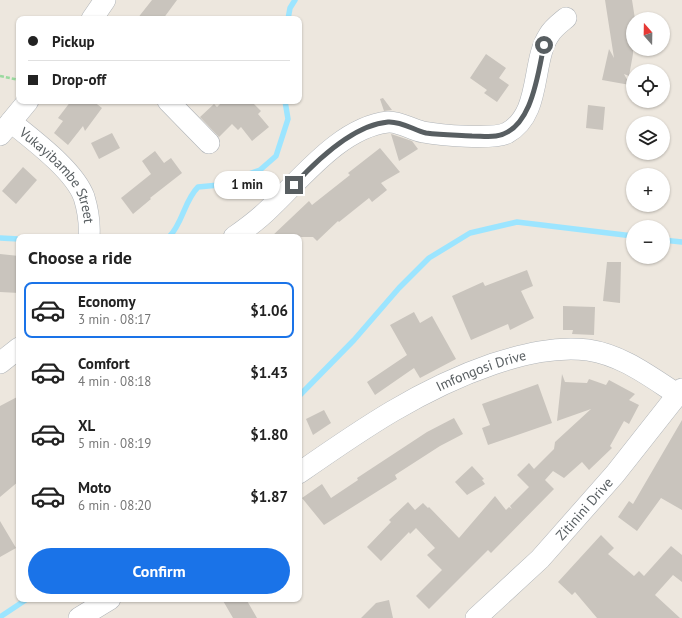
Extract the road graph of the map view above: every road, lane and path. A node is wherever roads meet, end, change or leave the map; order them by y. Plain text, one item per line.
1 (105, 0) edge
2 (94, 16) edge
3 (566, 18) dead end
4 (0, 76) edge
5 (16, 79) edge
6 (25, 104) edge
7 (171, 104) edge
8 (5, 128) edge
9 (209, 143) dead end
10 (89, 234) edge
11 (238, 234) edge
12 (16, 350) edge
13 (0, 363) edge
14 (679, 392) edge
15 (302, 471) edge
16 (105, 602) edge
17 (79, 618) edge
18 (476, 618) edge

1 - 2 street
3 - 11 street
4 - 5 path
6 - 8 street
7 - 9 street
8 - 10 street, Vukayibambe Street
12 - 13 street
14 - 15 street, Imfongosi Drive
14 - 18 street, Zitinini Drive
16 - 17 street

